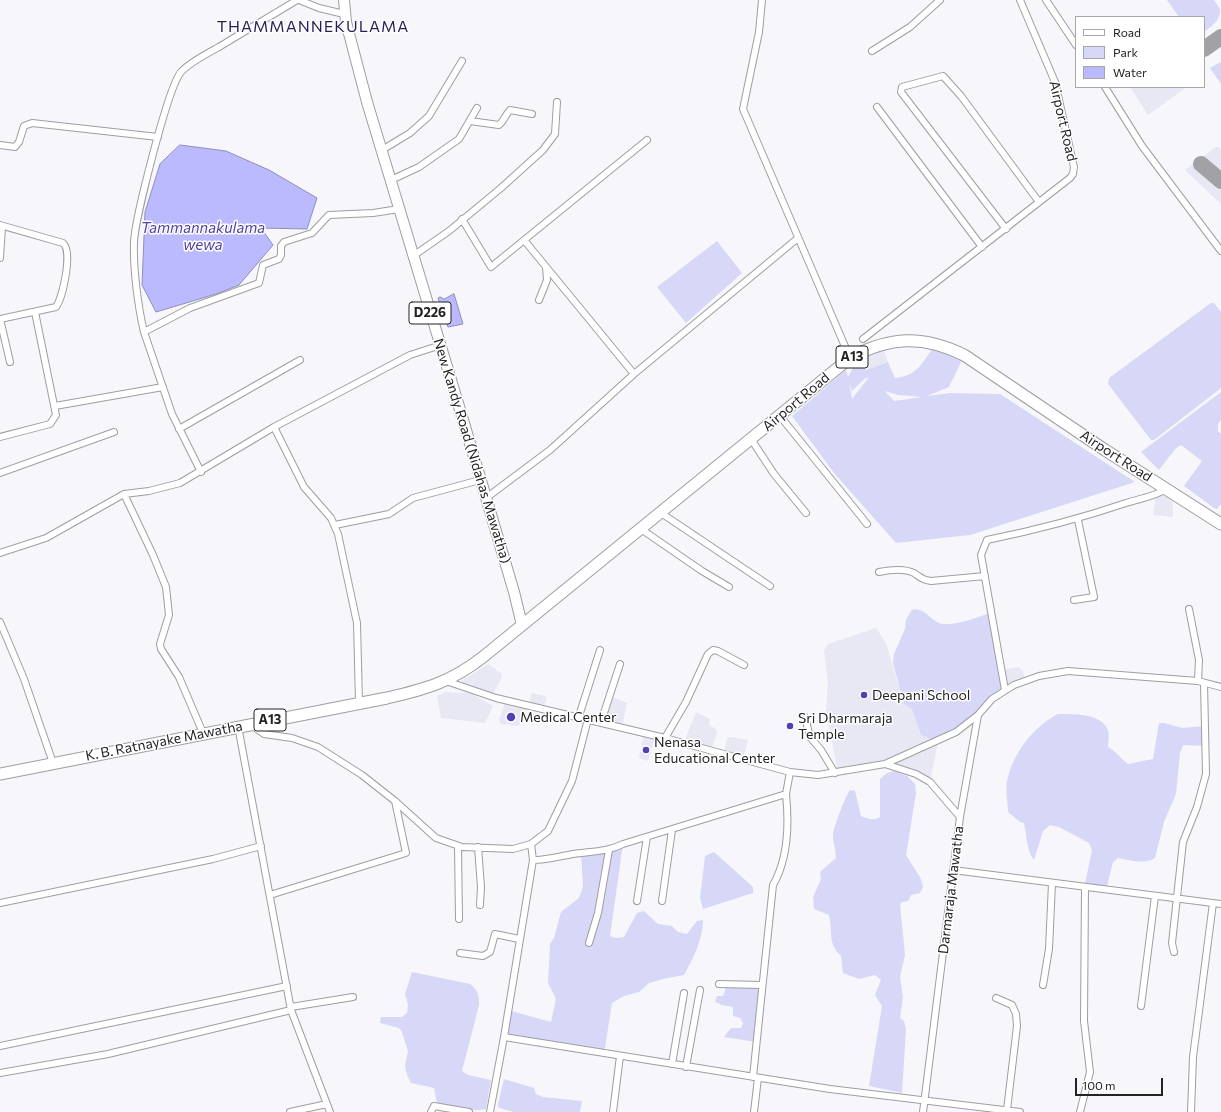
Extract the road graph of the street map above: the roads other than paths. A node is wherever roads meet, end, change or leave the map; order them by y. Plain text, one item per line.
1 (298, 0) edge
2 (344, 0) edge
3 (762, 0) edge
4 (940, 0) edge
5 (1020, 0) edge
6 (1046, 0) edge
7 (344, 14) junction
8 (1075, 44) edge
9 (872, 51) dead end
10 (462, 61) dead end
11 (1105, 88) edge
12 (557, 102) dead end
13 (877, 107) dead end
14 (477, 108) dead end
15 (532, 114) dead end
16 (470, 121) junction
17 (158, 137) junction
18 (646, 140) dead end
19 (0, 145) edge
20 (382, 150) junction
21 (391, 180) junction
22 (1039, 202) junction
23 (399, 209) junction
24 (462, 219) junction
25 (1, 226) edge
26 (1006, 229) junction
27 (798, 238) junction
28 (524, 240) junction
29 (982, 247) junction
30 (1221, 251) edge
31 (413, 256) junction
32 (0, 258) edge
33 (546, 267) junction
34 (539, 300) dead end
35 (35, 312) junction
36 (0, 319) edge
37 (144, 332) junction
38 (863, 339) dead end
39 (441, 345) junction
40 (850, 358) junction
41 (300, 360) dead end
42 (10, 362) dead end
43 (634, 374) junction
44 (163, 387) junction
45 (55, 406) junction
46 (780, 416) junction
47 (274, 427) junction
48 (179, 429) junction
49 (114, 432) dead end
50 (0, 438) edge
51 (751, 439) junction
52 (200, 472) junction
53 (0, 473) edge
54 (480, 480) junction
55 (1166, 489) junction
56 (124, 494) junction
57 (486, 498) junction
58 (661, 513) junction
59 (806, 513) dead end
60 (1078, 520) junction
61 (867, 524) dead end
62 (1221, 524) edge
63 (335, 525) junction
64 (641, 529) junction
65 (0, 553) edge
66 (879, 572) dead end
67 (985, 576) junction
68 (770, 586) dead end
69 (729, 587) dead end
70 (1074, 600) dead end
71 (1189, 609) dead end
72 (0, 622) edge
73 (522, 625) junction
74 (600, 650) dead end
75 (620, 664) dead end
76 (744, 665) dead end
77 (446, 681) junction
78 (1201, 682) junction
79 (1221, 687) edge
80 (1004, 690) junction
81 (359, 704) junction
82 (978, 715) junction
83 (579, 716) junction
84 (805, 717) dead end
85 (588, 719) junction
86 (601, 722) junction
87 (250, 724) junction
88 (238, 726) junction
89 (203, 733) junction
90 (665, 738) junction
91 (53, 762) junction
92 (885, 764) junction
93 (790, 772) junction
94 (835, 773) junction
95 (0, 774) edge
96 (786, 794) junction
97 (395, 801) junction
98 (960, 817) junction
99 (672, 830) junction
100 (647, 837) junction
101 (531, 844) junction
102 (261, 846) junction
103 (458, 846) junction
104 (478, 847) junction
105 (609, 850) junction
106 (533, 860) junction
107 (953, 870) junction
108 (1052, 883) junction
109 (1085, 887) junction
110 (270, 895) junction
111 (1155, 896) junction
112 (1178, 899) junction
113 (637, 900) dead end
114 (662, 901) dead end
115 (0, 903) edge
116 (1213, 903) junction
117 (1221, 904) edge
118 (480, 905) dead end
119 (460, 919) dead end
120 (519, 939) junction
121 (589, 943) dead end
122 (1174, 952) dead end
123 (460, 953) dead end
124 (719, 984) dead end
125 (762, 984) junction
126 (1043, 985) dead end
127 (287, 986) junction
128 (700, 990) dead end
129 (684, 993) dead end
130 (354, 997) dead end
131 (996, 998) dead end
132 (1140, 1006) dead end
133 (291, 1009) junction
134 (504, 1037) junction
135 (0, 1046) edge
136 (620, 1056) junction
137 (672, 1064) junction
138 (686, 1066) junction
139 (0, 1073) edge
140 (755, 1078) junction
141 (924, 1101) junction
142 (327, 1104) junction
143 (1007, 1110) junction
144 (290, 1112) edge
145 (330, 1112) edge
146 (431, 1112) edge
147 (469, 1112) edge
148 (490, 1112) edge
149 (613, 1112) edge
150 (754, 1112) edge
151 (923, 1112) edge
152 (1020, 1112) edge
153 (1080, 1112) edge
154 (1191, 1112) edge

1 - 7 street
1 - 17 street
2 - 7 main road, New Kandy Road (Nidahas Mawatha) / D226
3 - 27 street
4 - 9 street
5 - 22 street, Airport Road
6 - 8 street
7 - 20 main road, New Kandy Road (Nidahas Mawatha) / D226
10 - 20 street
11 - 30 street
12 - 24 street
13 - 29 street
14 - 16 street
15 - 16 street
16 - 21 street
17 - 19 street
17 - 37 street
18 - 28 street
20 - 21 main road, New Kandy Road (Nidahas Mawatha) / D226
21 - 23 main road, New Kandy Road (Nidahas Mawatha) / D226
22 - 26 street, Airport Road
22 - 26 street
23 - 31 main road, New Kandy Road (Nidahas Mawatha) / D226
23 - 37 street
24 - 28 street
24 - 31 street
25 - 32 street
25 - 35 street
26 - 29 street, Airport Road
27 - 40 street
27 - 43 street
28 - 33 street
29 - 38 street, Airport Road
31 - 39 main road, New Kandy Road (Nidahas Mawatha) / D226
33 - 34 street
33 - 43 street
35 - 36 street
35 - 45 street
36 - 42 street
37 - 44 street
39 - 47 street
39 - 54 main road, New Kandy Road (Nidahas Mawatha) / D226
40 - 46 highway, Airport Road / A13
40 - 55 highway, Airport Road / A13
41 - 48 street
43 - 57 street
44 - 45 street
44 - 48 street
45 - 50 street
46 - 51 highway, Airport Road / A13
46 - 61 street
47 - 52 street
47 - 63 street
48 - 52 street
49 - 53 street
51 - 58 highway, Airport Road / A13
51 - 59 street
52 - 56 street
54 - 57 main road, New Kandy Road (Nidahas Mawatha) / D226
54 - 63 street
55 - 60 street
55 - 62 highway, Airport Road / A13
56 - 65 street
56 - 89 street
57 - 73 main road, New Kandy Road (Nidahas Mawatha) / D226
58 - 64 highway, Airport Road / A13
58 - 68 street
60 - 67 street
60 - 70 street
63 - 81 street
64 - 69 street
64 - 73 highway, Airport Road / A13
66 - 67 street
67 - 80 street
71 - 78 street
72 - 91 street
73 - 77 highway, K. B. Ratnayake Mawatha / A13
74 - 83 street
75 - 86 street
76 - 90 street
77 - 81 highway, K. B. Ratnayake Mawatha / A13
77 - 83 street, Darmaraja Mawatha
78 - 79 street
78 - 80 street
78 - 112 street
80 - 82 street
81 - 87 highway, K. B. Ratnayake Mawatha / A13
82 - 92 street
82 - 98 street
83 - 85 street, Darmaraja Mawatha
84 - 94 street
85 - 86 street, Darmaraja Mawatha
85 - 101 street
86 - 90 street, Darmaraja Mawatha
87 - 88 highway, K. B. Ratnayake Mawatha / A13
87 - 97 street
88 - 89 highway, K. B. Ratnayake Mawatha / A13
88 - 102 street
89 - 91 highway, K. B. Ratnayake Mawatha / A13
90 - 93 street, Darmaraja Mawatha
91 - 95 highway, K. B. Ratnayake Mawatha / A13
92 - 94 street, Darmaraja Mawatha
92 - 98 street, Darmaraja Mawatha
93 - 94 street, Darmaraja Mawatha
93 - 96 street
96 - 99 street
96 - 125 street
97 - 103 street
97 - 110 street
98 - 107 street, Darmaraja Mawatha
99 - 100 street
99 - 114 street
100 - 105 street
100 - 113 street
101 - 104 street
101 - 106 street
102 - 110 street
102 - 115 street
103 - 104 street
103 - 119 street
104 - 118 street
105 - 106 street
105 - 121 street
106 - 120 street
107 - 108 street
107 - 141 street, Darmaraja Mawatha
108 - 109 street
108 - 126 street
109 - 111 street
109 - 153 street
110 - 127 street
111 - 112 street
111 - 132 street
112 - 116 street
112 - 122 street
116 - 117 street
116 - 154 street
120 - 123 street
120 - 134 street
124 - 125 street
125 - 140 street
127 - 133 street
127 - 135 street
128 - 138 street
129 - 137 street
130 - 133 street
131 - 143 street
133 - 139 street
133 - 142 street
134 - 136 street
134 - 148 street
136 - 137 street
136 - 149 street
137 - 138 street
138 - 140 street
140 - 141 street
140 - 150 street
141 - 143 street
141 - 151 street, Darmaraja Mawatha
142 - 144 street
142 - 145 street
143 - 152 street
146 - 147 street

